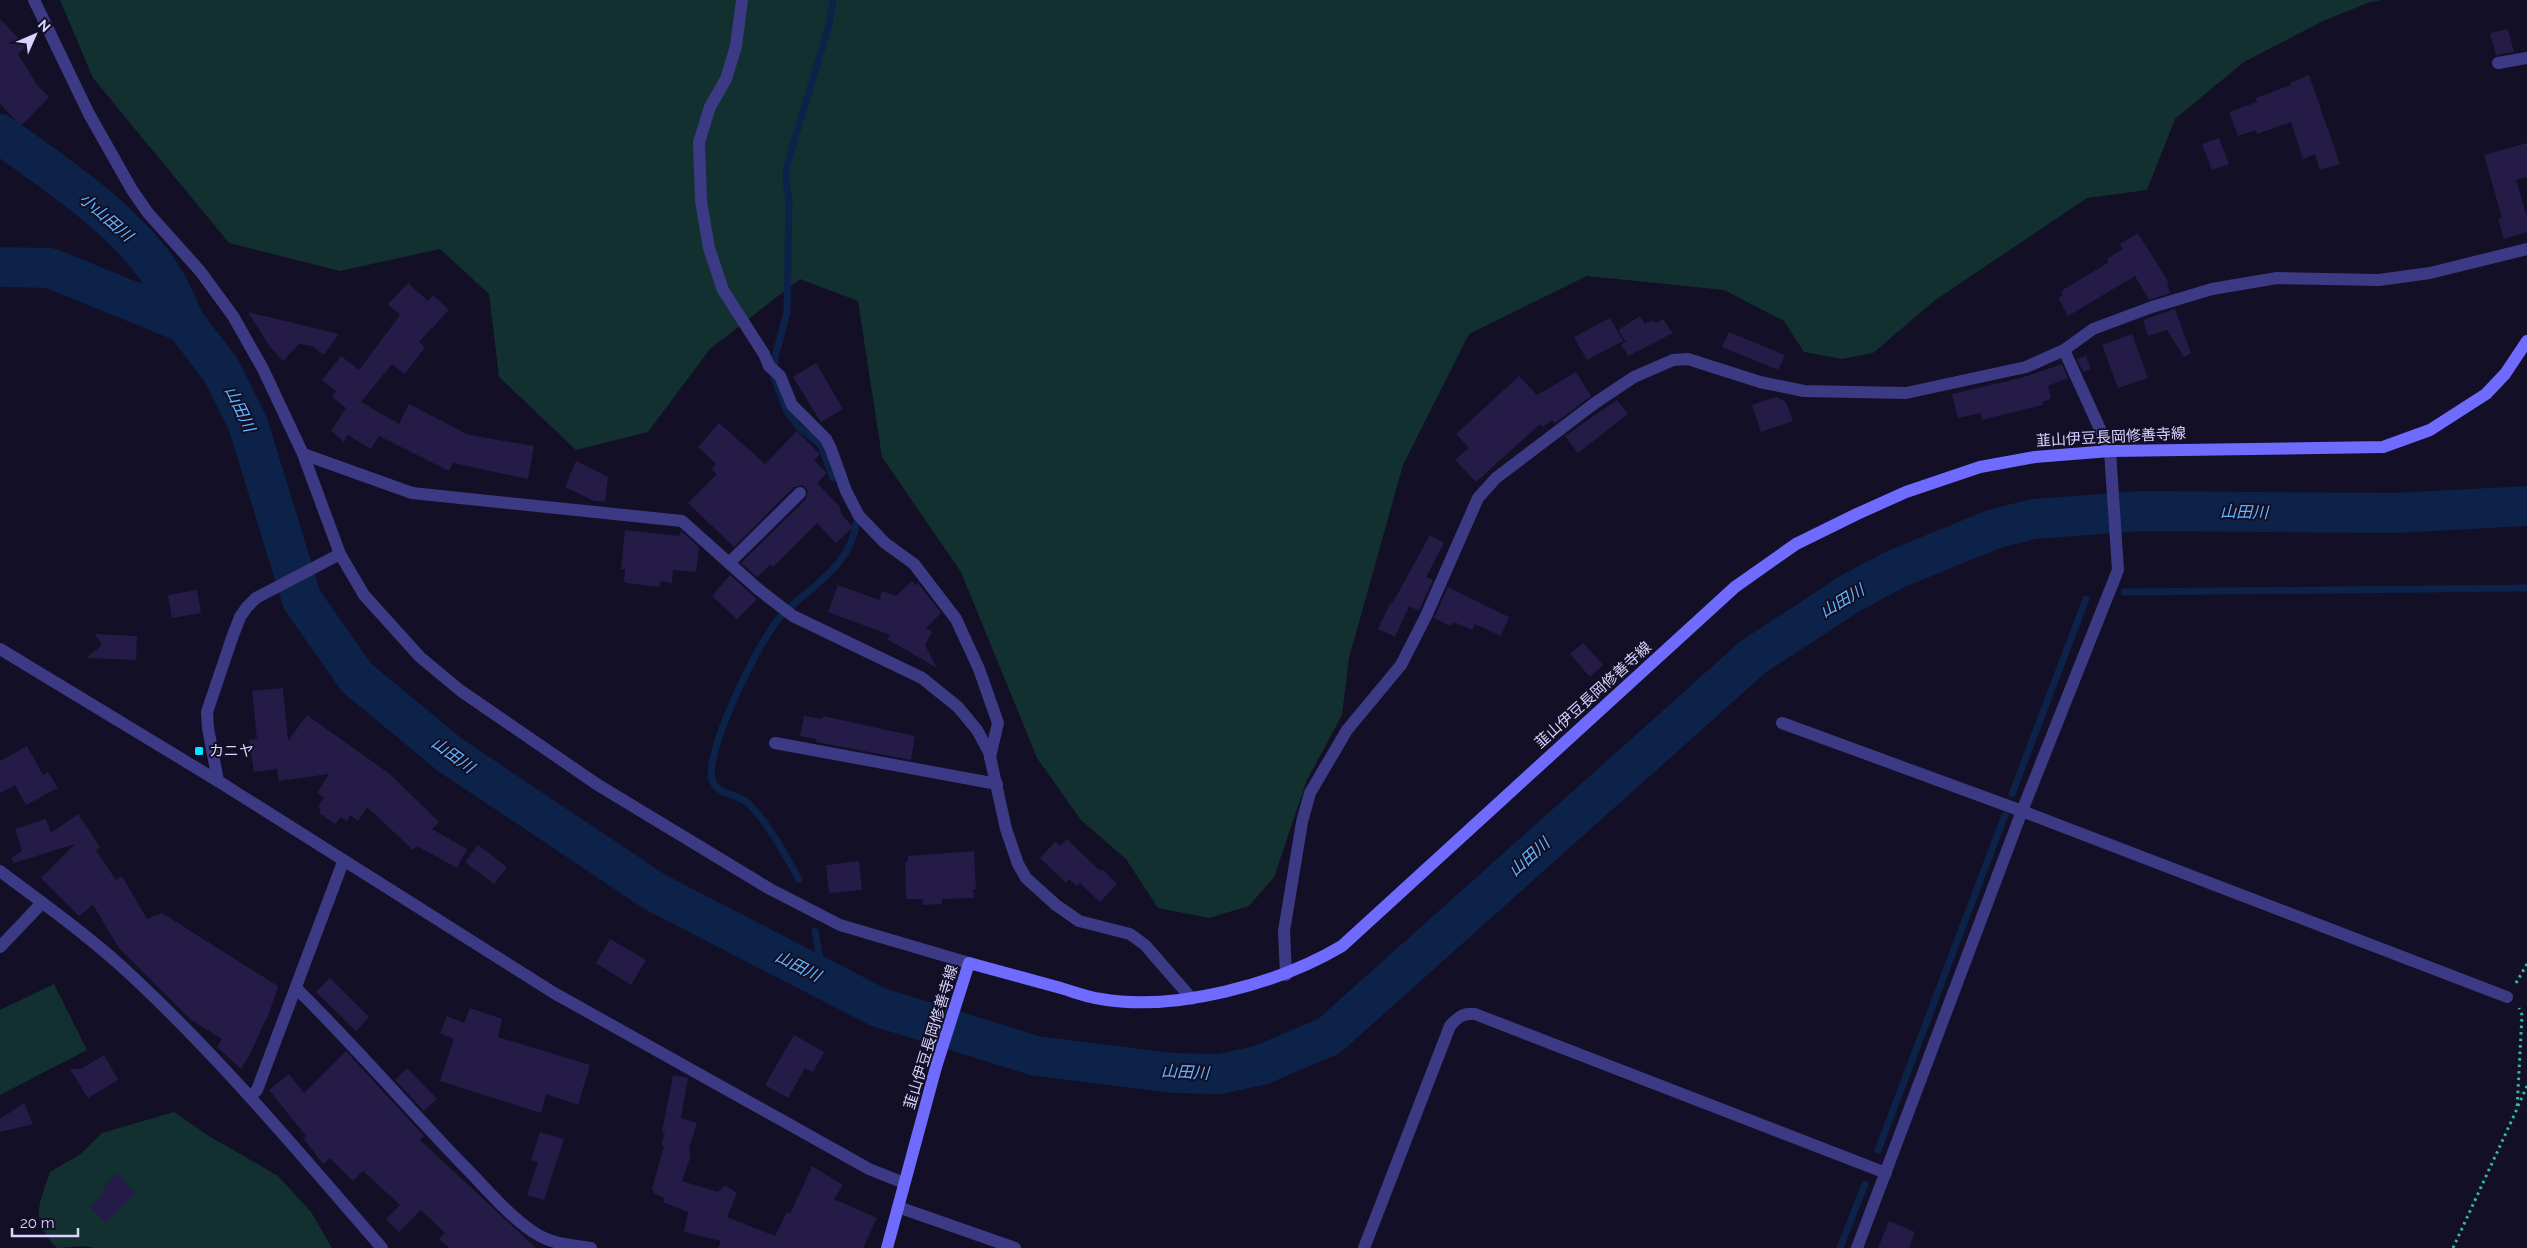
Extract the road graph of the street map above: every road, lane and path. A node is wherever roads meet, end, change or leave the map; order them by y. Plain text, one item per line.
1 (34, 0) edge
2 (742, 0) edge
3 (2527, 58) edge
4 (2498, 63) dead end
5 (2527, 249) edge
6 (2527, 340) edge
7 (2064, 350) junction
8 (2110, 451) junction
9 (303, 454) junction
10 (800, 493) dead end
11 (340, 554) junction
12 (729, 563) junction
13 (0, 650) edge
14 (1782, 723) dead end
15 (775, 743) dead end
16 (990, 757) junction
17 (218, 780) junction
18 (996, 784) junction
19 (2022, 811) junction
20 (343, 862) junction
21 (0, 871) edge
22 (42, 902) junction
23 (0, 947) edge
24 (969, 963) junction
25 (2527, 964) edge
26 (1286, 975) junction
27 (296, 988) junction
28 (2507, 997) junction
29 (1192, 999) junction
30 (2527, 1086) edge
31 (250, 1097) junction
32 (2517, 1109) junction
33 (1886, 1173) junction
34 (904, 1183) junction
35 (898, 1207) junction
36 (382, 1248) edge
37 (591, 1248) edge
38 (887, 1248) edge
39 (1015, 1248) edge
40 (1364, 1248) edge
41 (1857, 1248) edge
42 (2453, 1248) edge

1 - 9 street
2 - 16 street
3 - 4 street
5 - 7 street
6 - 8 main road, 韮山伊豆長岡修善寺線
7 - 8 street
7 - 26 street
8 - 19 street
8 - 26 main road, 韮山伊豆長岡修善寺線
9 - 11 street
9 - 12 street
10 - 12 street
11 - 17 street
11 - 24 street
12 - 16 street
13 - 17 street
14 - 19 street
15 - 18 street
16 - 18 street
17 - 20 street
18 - 29 street
19 - 28 street
19 - 33 street
20 - 27 street
20 - 34 street
21 - 22 street
22 - 23 street
22 - 31 street
24 - 29 main road, 韮山伊豆長岡修善寺線
24 - 34 main road, 韮山伊豆長岡修善寺線
25 - 28 path
26 - 29 main road, 韮山伊豆長岡修善寺線
27 - 31 street
27 - 37 street
28 - 32 path
30 - 32 path
31 - 36 street
32 - 42 path
33 - 40 street
33 - 41 street
34 - 35 main road, 韮山伊豆長岡修善寺線
35 - 38 main road, 韮山伊豆長岡修善寺線
35 - 39 street

